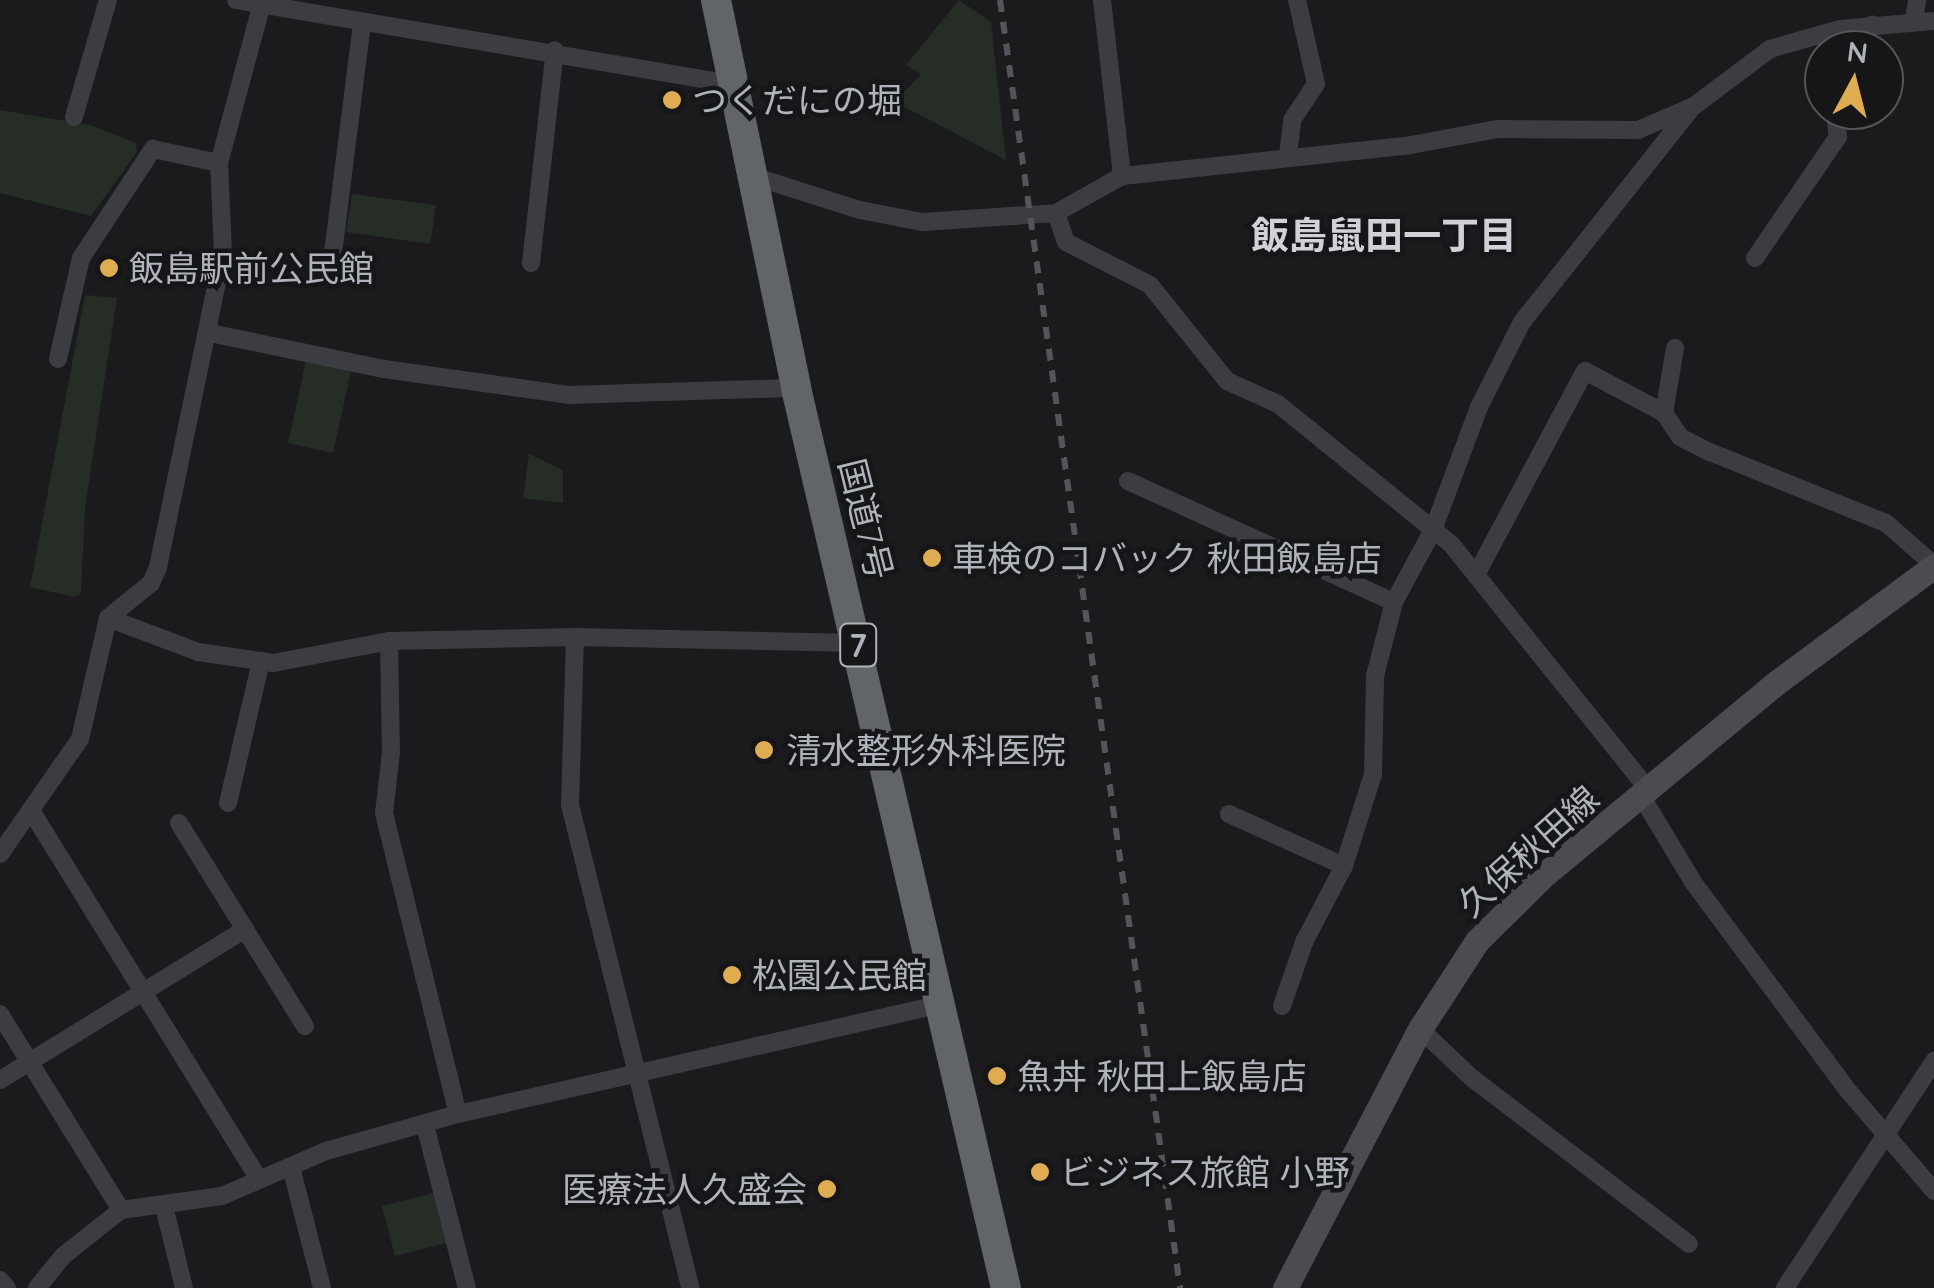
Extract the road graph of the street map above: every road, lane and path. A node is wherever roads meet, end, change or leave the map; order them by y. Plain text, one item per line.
1 (108, 0) edge
2 (236, 0) edge
3 (716, 0) edge
4 (1102, 0) edge
5 (1297, 0) edge
6 (1917, 0) edge
7 (262, 4) edge
8 (1914, 20) junction
9 (1934, 21) edge
10 (362, 24) junction
11 (1872, 26) junction
12 (1870, 30) edge
13 (555, 50) junction
14 (731, 84) junction
15 (1694, 106) junction
16 (74, 117) dead end
17 (1837, 130) edge
18 (1288, 155) junction
19 (219, 164) junction
20 (750, 175) junction
21 (1122, 176) junction
22 (1056, 213) junction
23 (1756, 258) dead end
24 (530, 263) dead end
25 (331, 269) dead end
26 (210, 333) junction
27 (1675, 348) dead end
28 (58, 360) dead end
29 (796, 388) junction
30 (1664, 413) junction
31 (1128, 481) dead end
32 (1433, 530) junction
33 (1934, 565) edge
34 (1477, 574) junction
35 (1394, 602) junction
36 (108, 618) junction
37 (575, 637) junction
38 (388, 641) junction
39 (858, 643) junction
40 (260, 661) junction
41 (1646, 793) junction
42 (228, 803) dead end
43 (32, 812) junction
44 (1229, 814) dead end
45 (179, 823) dead end
46 (0, 854) edge
47 (1344, 866) junction
48 (245, 929) junction
49 (143, 991) junction
50 (941, 1004) junction
51 (1282, 1006) dead end
52 (0, 1014) edge
53 (305, 1026) dead end
54 (1420, 1029) junction
55 (1934, 1060) edge
56 (31, 1061) junction
57 (637, 1074) junction
58 (0, 1080) edge
59 (458, 1114) junction
60 (426, 1125) junction
61 (1886, 1136) junction
62 (291, 1167) junction
63 (259, 1180) junction
64 (1934, 1191) edge
65 (164, 1206) junction
66 (121, 1210) junction
67 (1689, 1244) dead end
68 (0, 1280) edge
69 (8, 1288) edge
70 (37, 1288) edge
71 (184, 1288) edge
72 (322, 1288) edge
73 (467, 1288) edge
74 (690, 1288) edge
75 (1006, 1288) edge
76 (1286, 1288) edge
77 (1785, 1288) edge

1 - 16 street
2 - 7 street
3 - 14 highway, 国道7号 / 7
4 - 21 street
5 - 18 street
6 - 8 street
7 - 10 street
7 - 19 street
8 - 9 street
8 - 11 street
10 - 13 street
10 - 25 street
11 - 12 street
11 - 15 street
13 - 14 street
13 - 24 street
14 - 20 highway, 国道7号 / 7
15 - 18 street
15 - 32 street
17 - 23 street
18 - 21 street
19 - 26 street
19 - 28 street
20 - 22 street
20 - 29 highway, 国道7号 / 7
21 - 22 street
22 - 32 street
26 - 29 street
26 - 36 street
27 - 30 street
29 - 39 highway, 国道7号 / 7
30 - 33 street
30 - 34 street
31 - 35 street
32 - 34 street
32 - 35 street
33 - 41 main road, 久保秋田線
34 - 41 street
35 - 47 street
36 - 40 street
36 - 43 street
37 - 38 street
37 - 39 street
37 - 57 street
38 - 40 street
38 - 59 street
39 - 50 highway, 国道7号 / 7
40 - 42 street
41 - 54 main road, 久保秋田線
41 - 61 street
43 - 46 street
43 - 49 street
44 - 47 street
45 - 48 street
47 - 51 street
48 - 49 street
48 - 53 street
49 - 56 street
49 - 63 street
50 - 57 street
50 - 75 highway, 国道7号 / 7
52 - 56 street
54 - 67 street
54 - 76 main road, 久保秋田線
55 - 61 street
56 - 58 street
56 - 66 street
57 - 59 street
57 - 74 street
59 - 60 street
60 - 62 street
60 - 73 street
61 - 64 street
61 - 77 street
62 - 63 street
62 - 72 street
63 - 65 street
65 - 66 street
65 - 71 street
66 - 70 street
68 - 69 street

